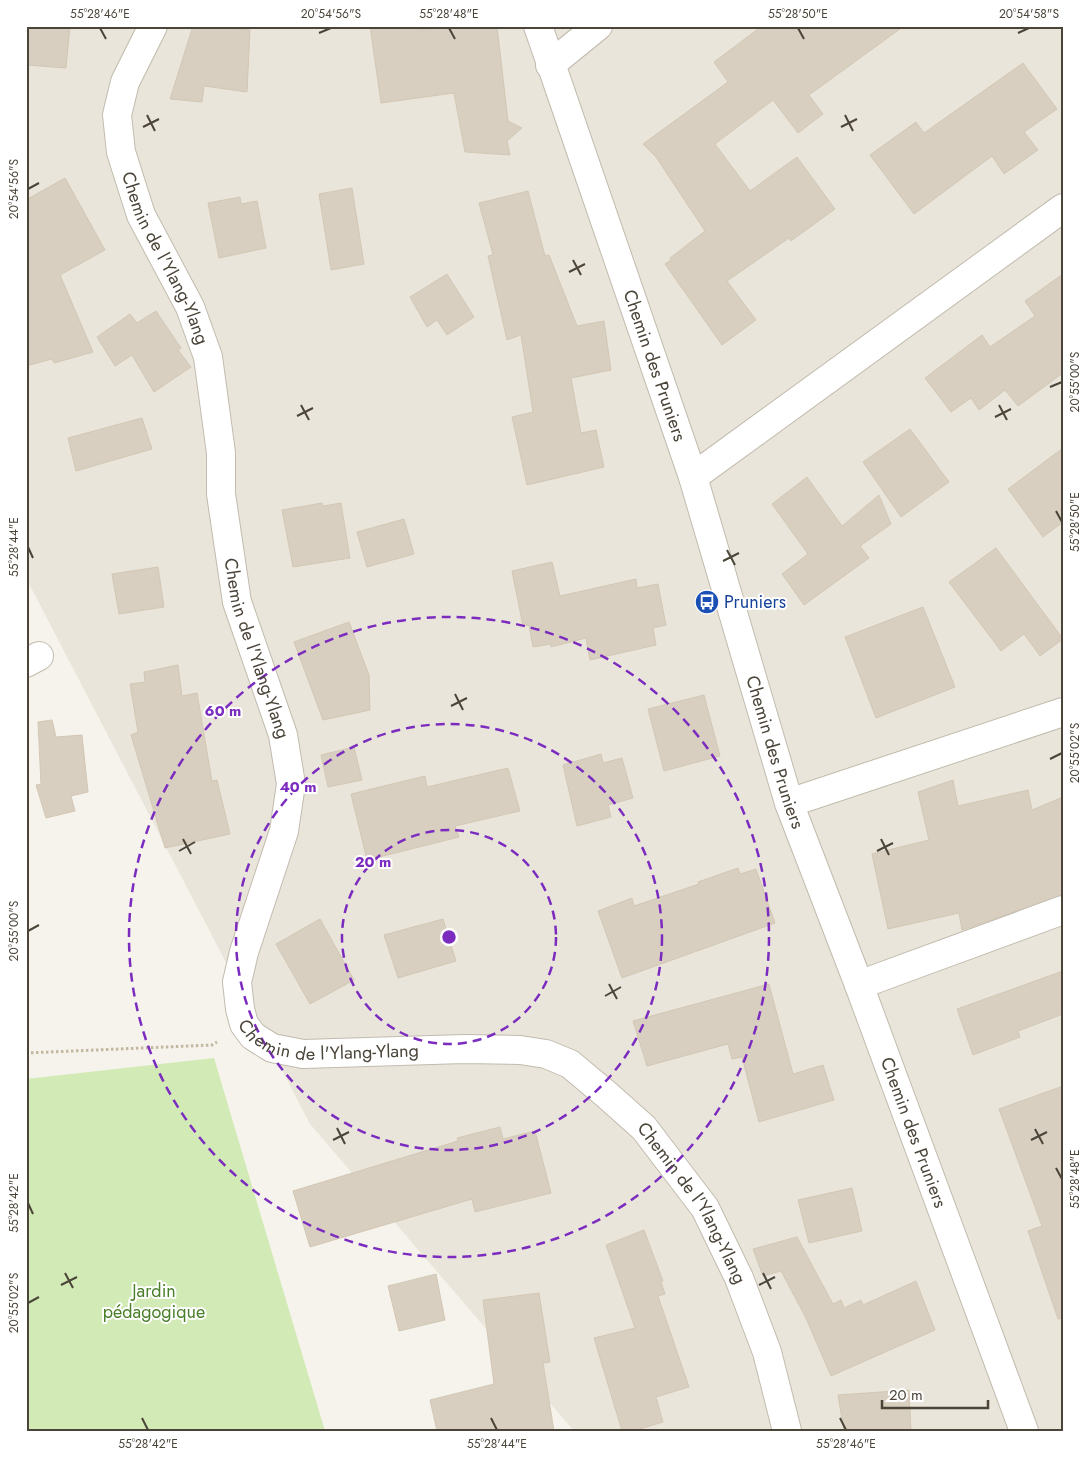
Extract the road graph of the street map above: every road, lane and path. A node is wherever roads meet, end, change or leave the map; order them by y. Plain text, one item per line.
1 (153, 26) edge
2 (538, 26) edge
3 (598, 26) edge
4 (550, 65) junction
5 (1063, 208) edge
6 (693, 477) junction
7 (1063, 712) edge
8 (789, 803) junction
9 (1063, 910) edge
10 (859, 985) junction
11 (244, 1024) junction
12 (26, 1053) edge
13 (787, 1431) edge
14 (1024, 1431) edge

1 - 11 street, Chemin de l'Ylang-Ylang
2 - 4 street, Chemin des Pruniers
3 - 4 street
4 - 6 street, Chemin des Pruniers
5 - 6 street
6 - 8 street, Chemin des Pruniers
7 - 8 street
8 - 10 street, Chemin des Pruniers
9 - 10 street
10 - 14 street, Chemin des Pruniers
11 - 12 path
11 - 13 street, Chemin de l'Ylang-Ylang

